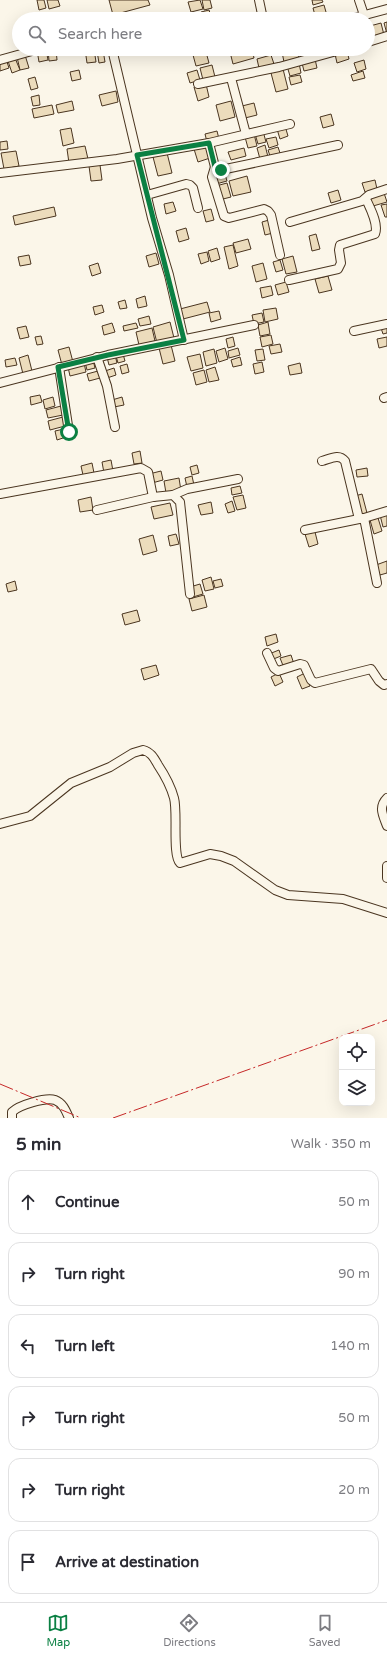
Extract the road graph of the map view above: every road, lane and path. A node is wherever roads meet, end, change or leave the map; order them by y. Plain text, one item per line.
1 (259, 0) edge
2 (360, 0) edge
3 (387, 9) edge
4 (262, 12) edge
5 (363, 12) edge
6 (375, 12) edge
7 (387, 36) edge
8 (375, 40) edge
9 (14, 56) edge
10 (114, 56) edge
11 (317, 56) edge
12 (0, 60) edge
13 (231, 78) junction
14 (198, 84) dead end
15 (290, 124) dead end
16 (246, 134) junction
17 (209, 143) junction
18 (338, 145) dead end
19 (137, 155) junction
20 (215, 167) junction
21 (0, 174) edge
22 (387, 189) edge
23 (147, 195) junction
24 (366, 198) junction
25 (198, 208) dead end
26 (290, 222) dead end
27 (280, 255) dead end
28 (289, 280) dead end
29 (387, 324) edge
30 (254, 325) dead end
31 (354, 331) dead end
32 (184, 340) junction
33 (98, 357) junction
34 (58, 367) junction
35 (0, 383) edge
36 (115, 427) dead end
37 (69, 432) dead end
38 (322, 461) dead end
39 (238, 479) dead end
40 (0, 494) edge
41 (173, 495) junction
42 (153, 497) junction
43 (97, 510) dead end
44 (387, 511) edge
45 (361, 519) junction
46 (305, 530) dead end
47 (377, 583) dead end
48 (190, 594) dead end
49 (267, 653) dead end
50 (387, 684) edge
51 (387, 798) edge
52 (0, 824) edge
53 (387, 826) edge
54 (387, 866) edge
55 (387, 878) edge
56 (387, 913) edge
57 (12, 1118) edge
58 (69, 1118) edge

1 - 4 street
2 - 5 street
3 - 6 street
7 - 8 street
9 - 12 street
10 - 19 street
11 - 13 street
13 - 14 street
13 - 16 street
15 - 16 street
16 - 17 street
17 - 19 street
17 - 20 street
18 - 20 street
19 - 21 street
19 - 23 street
20 - 27 street
22 - 24 street
23 - 25 street
23 - 32 street
24 - 26 street
24 - 28 street
29 - 31 street
30 - 32 street
32 - 33 street
33 - 34 street
33 - 36 street
34 - 35 street
34 - 37 street
38 - 45 street
39 - 41 street
40 - 42 street
41 - 42 street
41 - 48 street
42 - 43 street
44 - 45 street
45 - 46 street
45 - 47 street
49 - 50 street
51 - 53 street
52 - 56 street
54 - 55 street
57 - 58 street

